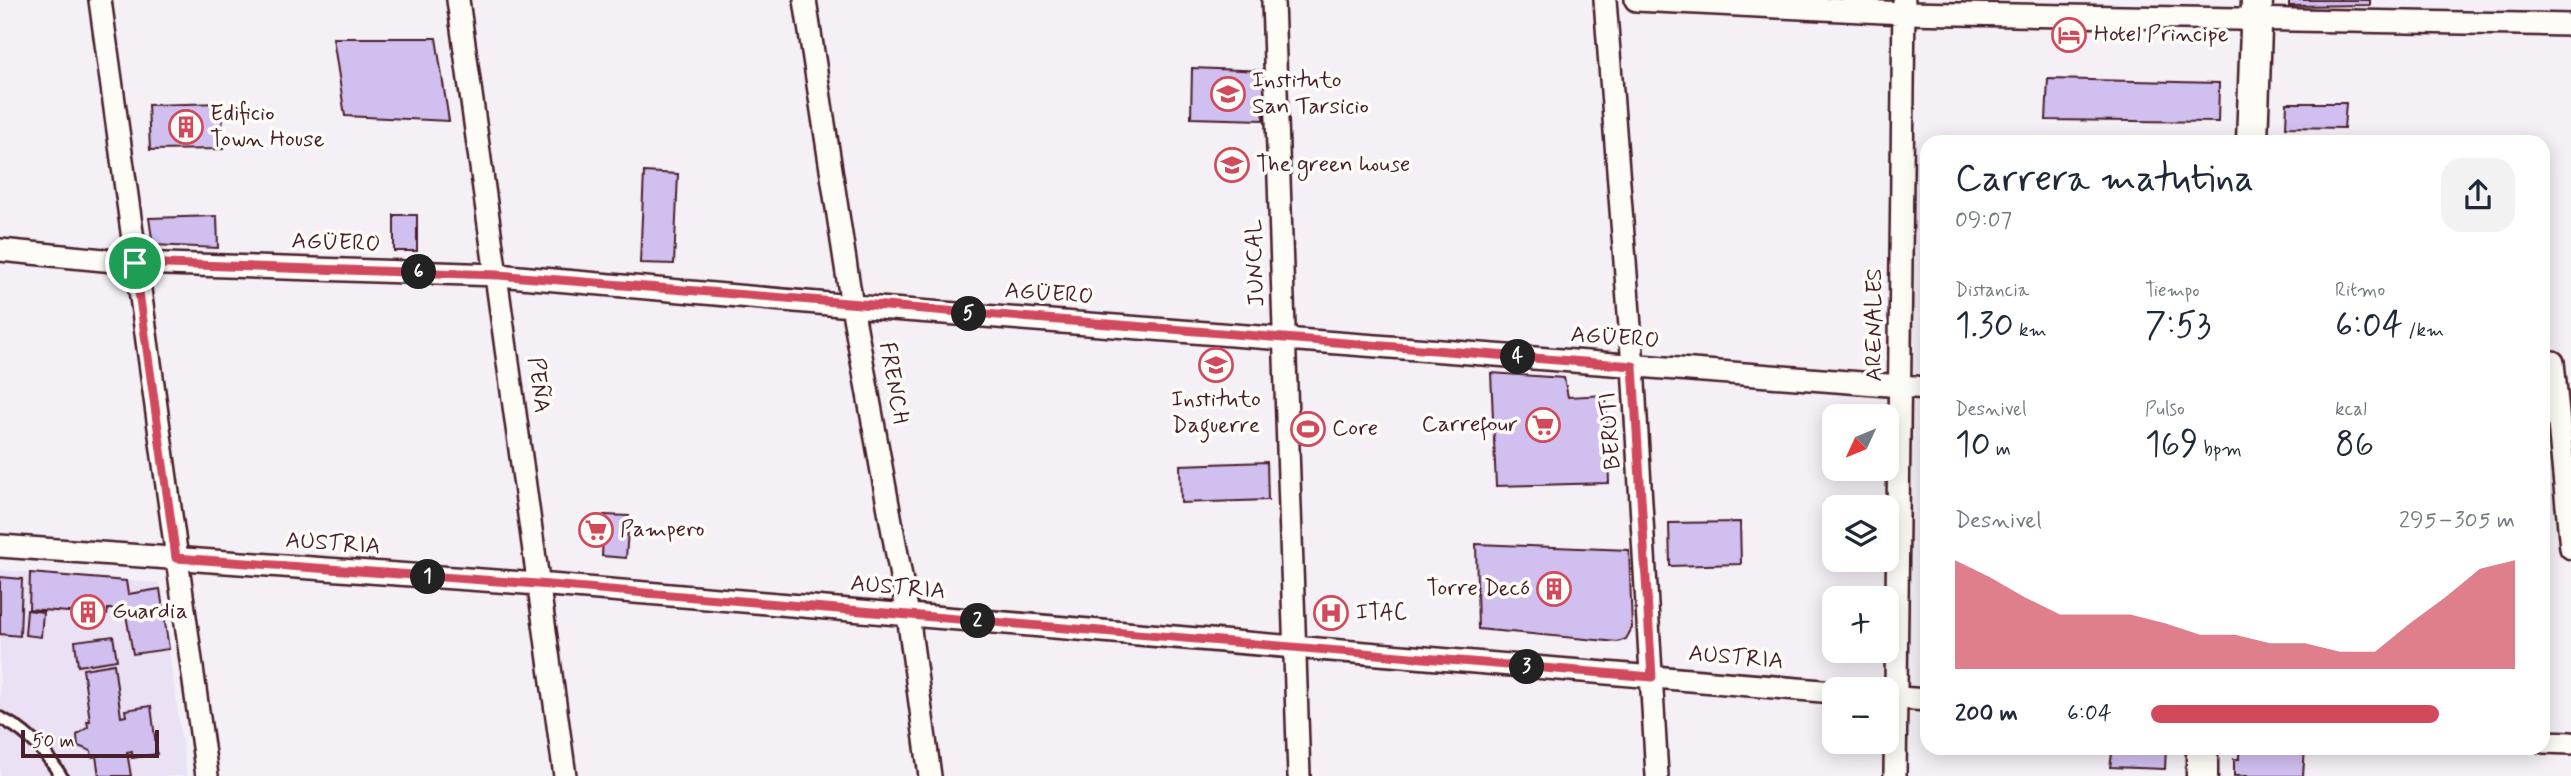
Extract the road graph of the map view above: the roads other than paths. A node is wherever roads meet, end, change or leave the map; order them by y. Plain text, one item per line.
1 (100, 0) edge
2 (458, 0) edge
3 (805, 0) edge
4 (1273, 0) edge
5 (1605, 0) edge
6 (1636, 0) edge
7 (1904, 6) edge
8 (2256, 11) edge
9 (2571, 26) edge
10 (2252, 135) edge
11 (0, 250) edge
12 (135, 263) junction
13 (498, 275) junction
14 (852, 306) junction
15 (1285, 338) junction
16 (2556, 361) edge
17 (1633, 366) junction
18 (1901, 386) junction
19 (1920, 387) edge
20 (0, 546) edge
21 (2571, 548) edge
22 (176, 558) junction
23 (538, 584) junction
24 (908, 615) junction
25 (1294, 648) junction
26 (1652, 677) junction
27 (1892, 677) edge
28 (1822, 691) edge
29 (1899, 698) edge
30 (1920, 699) edge
31 (0, 718) edge
32 (2550, 742) edge
33 (2571, 743) edge
34 (1894, 754) edge
35 (2202, 755) edge
36 (61, 776) edge
37 (207, 776) edge
38 (565, 776) edge
39 (925, 776) edge
40 (1300, 776) edge
41 (1657, 776) edge
42 (1895, 776) edge
43 (2202, 776) edge

1 - 12 street
2 - 13 street, PEÑA
3 - 14 street, FRENCH
4 - 15 street, JUNCAL
5 - 17 street, BERUTI
6 - 7 street
7 - 8 street
7 - 18 street, ARENALES
8 - 9 street
8 - 10 main road
11 - 12 street, AGÜERO
12 - 13 street, AGÜERO
12 - 22 street
13 - 14 street, AGÜERO
13 - 23 street, PEÑA
14 - 15 street, AGÜERO
14 - 24 street, FRENCH
15 - 17 street, AGÜERO
15 - 25 street, JUNCAL
16 - 21 street
17 - 18 street, AGÜERO
17 - 26 street, BERUTI
18 - 19 street, AGÜERO
18 - 27 street, ARENALES
20 - 22 street, AUSTRIA
22 - 23 street, AUSTRIA
22 - 37 street
23 - 24 street, AUSTRIA
23 - 38 street, PEÑA
24 - 25 street, AUSTRIA
24 - 39 street, FRENCH
25 - 26 street, AUSTRIA
25 - 40 street, JUNCAL
26 - 28 street, AUSTRIA
26 - 41 street, BERUTI
29 - 30 street
31 - 36 lane
32 - 33 street
34 - 42 street, ARENALES
35 - 43 main road

